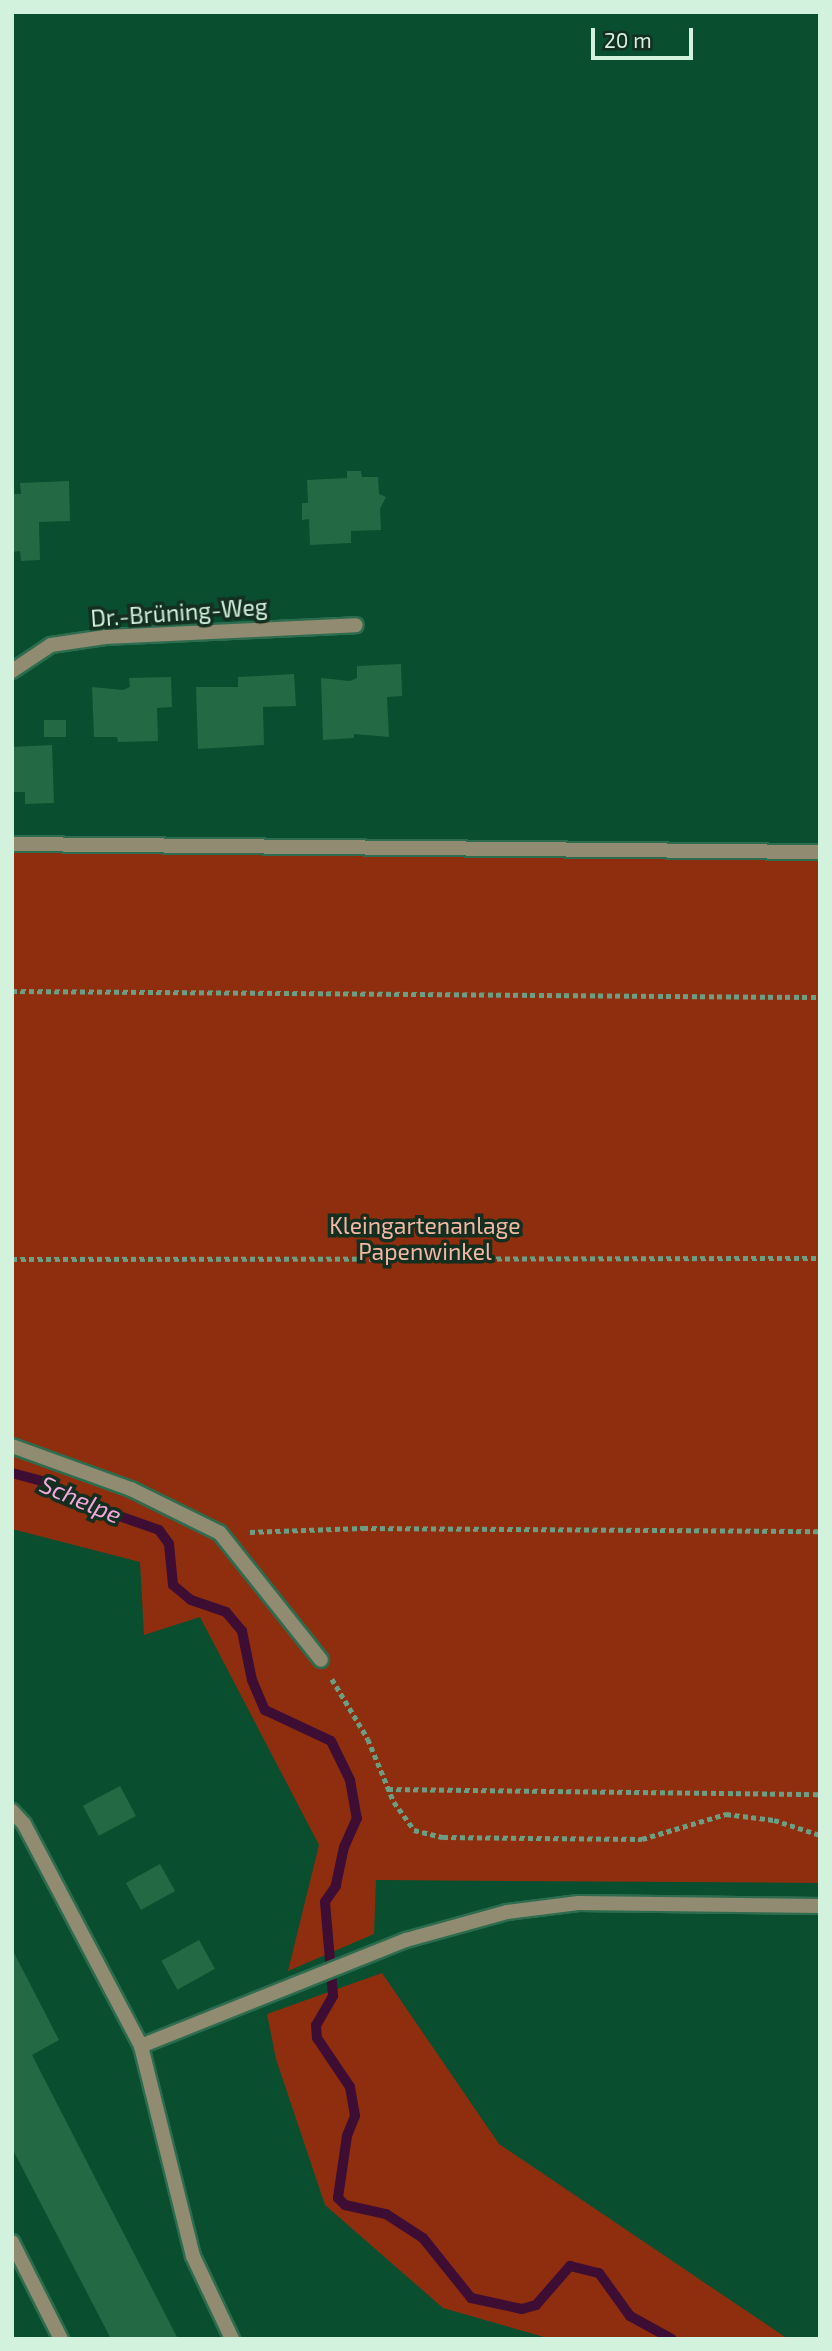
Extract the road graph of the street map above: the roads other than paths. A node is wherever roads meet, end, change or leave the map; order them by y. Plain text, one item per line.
1 (356, 625) dead end
2 (12, 671) edge
3 (12, 844) edge
4 (820, 852) edge
5 (12, 1446) edge
6 (321, 1660) road end
7 (12, 1811) edge
8 (820, 1906) edge
9 (141, 2046) junction
10 (12, 2242) edge
11 (61, 2339) edge
12 (232, 2339) edge

1 - 2 street, Dr.-Brüning-Weg
3 - 4 street
5 - 6 street
7 - 9 street
8 - 9 street
9 - 12 street
10 - 11 street

